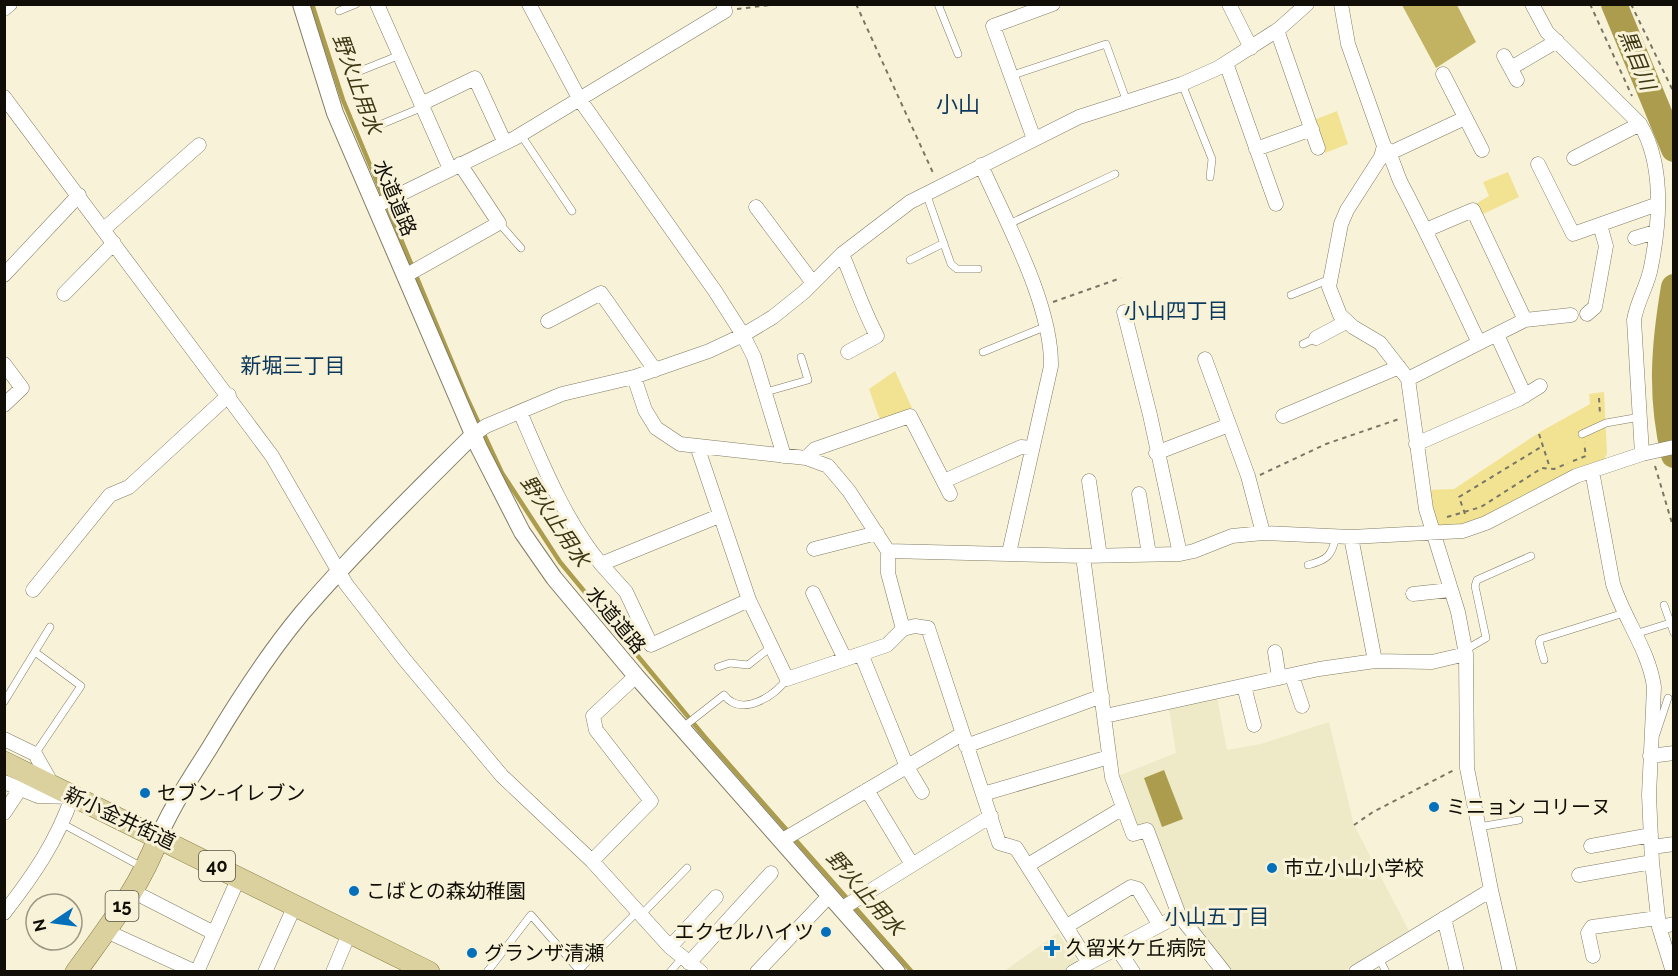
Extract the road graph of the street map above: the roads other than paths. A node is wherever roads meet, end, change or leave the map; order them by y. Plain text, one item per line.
1 (10, 4) edge
2 (301, 4) edge
3 (356, 4) edge
4 (377, 4) edge
5 (529, 4) edge
6 (938, 4) edge
7 (1053, 4) edge
8 (1229, 4) edge
9 (1307, 4) edge
10 (1341, 4) edge
11 (1532, 4) edge
12 (724, 8) edge
13 (4, 9) edge
14 (339, 11) dead end
15 (1277, 30) junction
16 (1557, 42) junction
17 (1251, 48) junction
18 (958, 54) dead end
19 (400, 55) junction
20 (1226, 63) junction
21 (1511, 68) dead end
22 (360, 71) dead end
23 (1443, 74) dead end
24 (1010, 76) junction
25 (1182, 84) junction
26 (4, 96) edge
27 (580, 100) junction
28 (1127, 102) junction
29 (422, 105) junction
30 (1465, 118) junction
31 (382, 124) dead end
32 (1640, 124) junction
33 (1312, 129) junction
34 (521, 135) junction
35 (1034, 139) junction
36 (505, 143) junction
37 (199, 146) dead end
38 (1256, 148) junction
39 (1318, 148) dead end
40 (1387, 150) junction
41 (1482, 150) dead end
42 (1574, 158) dead end
43 (1538, 164) dead end
44 (981, 165) junction
45 (455, 167) junction
46 (1115, 174) dead end
47 (1210, 177) dead end
48 (926, 193) junction
49 (79, 195) junction
50 (1276, 204) dead end
51 (1659, 204) junction
52 (376, 206) junction
53 (756, 207) dead end
54 (572, 211) dead end
55 (499, 223) junction
56 (1007, 225) junction
57 (1600, 225) junction
58 (104, 229) junction
59 (1426, 230) junction
60 (1655, 232) junction
61 (1635, 238) dead end
62 (114, 243) junction
63 (944, 243) junction
64 (521, 248) dead end
65 (842, 254) junction
66 (910, 260) dead end
67 (978, 269) dead end
68 (4, 275) edge
69 (405, 276) junction
70 (1330, 279) junction
71 (813, 283) junction
72 (64, 294) dead end
73 (1290, 295) dead end
74 (1124, 312) dead end
75 (1587, 314) dead end
76 (1571, 315) dead end
77 (1525, 320) junction
78 (548, 321) dead end
79 (1346, 322) junction
80 (1047, 326) junction
81 (743, 335) junction
82 (1497, 335) junction
83 (1316, 338) joint
84 (1303, 344) dead end
85 (1479, 344) junction
86 (848, 352) dead end
87 (983, 352) dead end
88 (801, 357) dead end
89 (1205, 359) dead end
90 (4, 364) edge
91 (1399, 367) junction
92 (655, 370) junction
93 (634, 377) junction
94 (1408, 379) junction
95 (1540, 386) dead end
96 (766, 392) junction
97 (229, 395) junction
98 (1525, 396) junction
99 (4, 405) edge
100 (520, 412) junction
101 (1283, 416) dead end
102 (1640, 417) junction
103 (1228, 425) junction
104 (1582, 434) road end
105 (473, 435) junction
106 (1416, 444) junction
107 (697, 446) junction
108 (1032, 448) junction
109 (1657, 451) edge
110 (1156, 453) junction
111 (784, 456) junction
112 (806, 458) junction
113 (1592, 471) junction
114 (944, 481) junction
115 (1089, 481) dead end
116 (950, 494) dead end
117 (1139, 494) dead end
118 (719, 516) junction
119 (1430, 527) junction
120 (877, 533) junction
121 (1263, 533) junction
122 (1336, 536) junction
123 (1351, 537) junction
124 (814, 549) dead end
125 (888, 551) junction
126 (1009, 553) junction
127 (1149, 554) junction
128 (1180, 554) junction
129 (1083, 556) junction
130 (1100, 556) junction
131 (1531, 556) dead end
132 (601, 564) junction
133 (1308, 565) dead end
134 (340, 573) junction
135 (33, 590) dead end
136 (1450, 590) junction
137 (813, 593) dead end
138 (1413, 594) dead end
139 (749, 600) junction
140 (1664, 605) dead end
141 (1624, 613) junction
142 (1670, 622) junction
143 (50, 627) dead end
144 (903, 629) junction
145 (1674, 633) edge
146 (1635, 634) junction
147 (771, 647) junction
148 (35, 652) junction
149 (1275, 652) dead end
150 (1465, 652) junction
151 (862, 656) junction
152 (845, 659) junction
153 (1544, 660) dead end
154 (1375, 661) junction
155 (718, 667) dead end
156 (636, 676) junction
157 (1285, 677) junction
158 (788, 679) junction
159 (1244, 686) junction
160 (1102, 696) junction
161 (1668, 698) dead end
162 (4, 702) edge
163 (1302, 706) dead end
164 (1105, 716) junction
165 (1254, 724) dead end
166 (687, 725) junction
167 (4, 739) edge
168 (964, 740) junction
169 (1650, 752) junction
170 (1674, 753) edge
171 (35, 754) junction
172 (1109, 757) junction
173 (4, 762) edge
174 (907, 767) junction
175 (4, 782) edge
176 (53, 786) junction
177 (20, 789) junction
178 (867, 790) junction
179 (922, 792) dead end
180 (984, 795) junction
181 (72, 797) junction
182 (1123, 808) junction
183 (4, 813) edge
184 (991, 816) junction
185 (1519, 820) dead end
186 (63, 824) junction
187 (1479, 827) junction
188 (159, 836) junction
189 (787, 837) junction
190 (1652, 841) junction
191 (1674, 844) edge
192 (1591, 846) dead end
193 (592, 861) junction
194 (1652, 862) junction
195 (911, 864) junction
196 (1028, 865) junction
197 (687, 868) dead end
198 (145, 869) junction
199 (771, 873) dead end
200 (1579, 875) dead end
201 (239, 877) junction
202 (1491, 890) junction
203 (132, 891) junction
204 (716, 897) dead end
205 (843, 902) junction
206 (296, 903) junction
207 (4, 913) edge
208 (640, 913) junction
209 (1179, 915) junction
210 (1444, 918) junction
211 (1658, 922) junction
212 (1160, 924) junction
213 (1674, 924) edge
214 (1067, 926) junction
215 (106, 931) junction
216 (350, 931) junction
217 (214, 933) junction
218 (670, 947) junction
219 (1117, 948) junction
220 (1593, 956) dead end
221 (1379, 958) junction
222 (685, 960) junction
223 (1089, 963) junction
224 (402, 965) edge
225 (79, 971) edge
226 (580, 971) edge
227 (196, 972) edge
228 (265, 972) edge
229 (333, 972) edge
230 (429, 972) edge
231 (487, 972) edge
232 (670, 972) edge
233 (701, 972) edge
234 (757, 972) edge
235 (897, 972) edge
236 (1073, 972) edge
237 (1134, 972) edge
238 (1224, 972) edge
239 (1356, 972) edge
240 (1386, 972) edge
241 (1457, 972) edge
242 (1510, 972) edge
243 (1673, 972) edge

1 - 13 street
2 - 52 street, 水道道路
3 - 14 lane
4 - 19 street
5 - 27 street
6 - 18 lane
7 - 24 street
8 - 17 street
9 - 15 street
10 - 40 street
11 - 16 street
12 - 27 street
15 - 17 street
15 - 33 street
16 - 21 street
16 - 32 street
17 - 20 street
19 - 22 lane
19 - 29 street
20 - 25 street
20 - 38 street
23 - 30 street
24 - 28 lane
24 - 35 street
25 - 28 street
25 - 47 lane
26 - 49 street
27 - 34 street
27 - 81 street
28 - 35 street
29 - 31 lane
29 - 36 street
29 - 45 street
30 - 40 street
30 - 41 street
32 - 42 street
32 - 51 street
33 - 38 street
33 - 39 street
34 - 36 street
34 - 54 lane
35 - 44 street
36 - 45 street
37 - 58 street
38 - 50 street
40 - 59 street
40 - 70 street
43 - 57 street
44 - 48 street
44 - 56 street
45 - 52 street
45 - 55 street
46 - 56 lane
48 - 63 lane
48 - 65 street
49 - 58 street
49 - 68 street
51 - 57 street
51 - 60 street
52 - 69 street, 水道道路
53 - 71 street
55 - 64 lane
55 - 69 street
56 - 80 street
57 - 75 street
58 - 62 street
59 - 77 street
59 - 85 street
60 - 61 street
60 - 102 street
62 - 72 street
62 - 97 street
63 - 66 lane
63 - 67 lane
65 - 71 street
65 - 86 street
69 - 105 street, 水道道路
70 - 73 lane
70 - 79 street
71 - 81 street
74 - 110 street
76 - 77 street
77 - 82 street
78 - 92 street
79 - 83 street
79 - 91 street
80 - 87 lane
80 - 108 street
81 - 92 street
81 - 96 street
82 - 85 street
82 - 98 street
83 - 84 lane
85 - 94 street
88 - 96 lane
89 - 103 street
90 - 99 street
91 - 94 street
91 - 101 street
92 - 93 street
93 - 100 street
93 - 107 street
94 - 106 street
95 - 98 street
96 - 111 street
97 - 134 street
97 - 135 street
98 - 106 street
100 - 105 street
100 - 132 street
102 - 104 lane
102 - 109 street
103 - 110 street
103 - 121 street
105 - 134 street
105 - 156 street, 水道道路
106 - 119 street
107 - 111 street
107 - 118 street
108 - 114 street
108 - 126 street
109 - 113 street
110 - 128 street
111 - 112 street
112 - 114 street
112 - 120 street
113 - 119 street
113 - 141 street
114 - 116 street
115 - 130 street
117 - 127 street
118 - 132 street
118 - 139 street
119 - 123 street
119 - 136 street
120 - 124 street
120 - 125 street
121 - 122 street
121 - 128 street
122 - 123 street
122 - 133 lane
123 - 154 street
125 - 126 street
125 - 144 street
126 - 129 street
127 - 128 street
127 - 130 street
129 - 130 street
129 - 160 street
131 - 150 lane
132 - 139 street
134 - 188 street
134 - 193 street
136 - 138 street
136 - 150 street
137 - 152 street
139 - 147 street
140 - 142 lane
141 - 146 street
141 - 153 lane
142 - 145 lane
142 - 146 lane
143 - 148 lane
144 - 151 street
144 - 168 street
146 - 169 street
147 - 155 lane
147 - 158 street
148 - 162 lane
148 - 171 lane
149 - 157 street
150 - 154 street
150 - 187 street
151 - 152 street
151 - 174 street
152 - 158 street
154 - 157 street
156 - 166 street, 水道道路
156 - 193 street
157 - 159 street
157 - 163 street
158 - 166 lane
159 - 164 street
159 - 165 street
160 - 164 street
160 - 168 street
161 - 169 lane
164 - 172 street
166 - 189 street, 水道道路
167 - 171 street
168 - 174 street
168 - 180 street
169 - 170 street
169 - 190 street
171 - 176 street
172 - 180 street
172 - 182 street
173 - 176 main road, 新小金井街道 / 40
174 - 178 street
174 - 179 street
175 - 177 street
176 - 181 main road, 新小金井街道 / 40
177 - 181 street
177 - 183 street
178 - 189 street
178 - 195 street
180 - 184 street
181 - 186 street
181 - 188 main road, 新小金井街道 / 40
182 - 196 street
182 - 209 street
184 - 195 street
184 - 196 street
185 - 187 lane
186 - 198 lane
186 - 207 street
187 - 202 street
188 - 198 main road, 15
188 - 201 main road, 新小金井街道 / 40
189 - 205 street, 水道道路
190 - 191 street
190 - 192 street
190 - 194 street
193 - 208 street
194 - 200 street
194 - 211 street
195 - 205 street
196 - 214 street
197 - 208 lane
198 - 203 main road, 15
199 - 222 street
201 - 206 main road, 新小金井街道 / 40
201 - 217 street
202 - 210 street
202 - 242 street
203 - 215 main road, 15
203 - 217 street
204 - 218 street
205 - 234 street
205 - 235 street, 水道道路
206 - 216 main road, 新小金井街道 / 40
206 - 228 street
208 - 218 street
208 - 226 lane
209 - 212 street
209 - 238 street
210 - 221 street
210 - 241 street
211 - 213 street
211 - 220 street
211 - 243 street
212 - 214 street
212 - 219 street
214 - 223 street
215 - 225 main road, 15
215 - 227 street
216 - 224 main road, 新小金井街道 / 40
216 - 229 street
217 - 227 street
218 - 222 street
219 - 223 street
219 - 237 street
221 - 239 street
221 - 240 lane
222 - 232 lane
222 - 233 street
223 - 236 street
224 - 230 main road, 新小金井街道 / 40
226 - 231 lane

